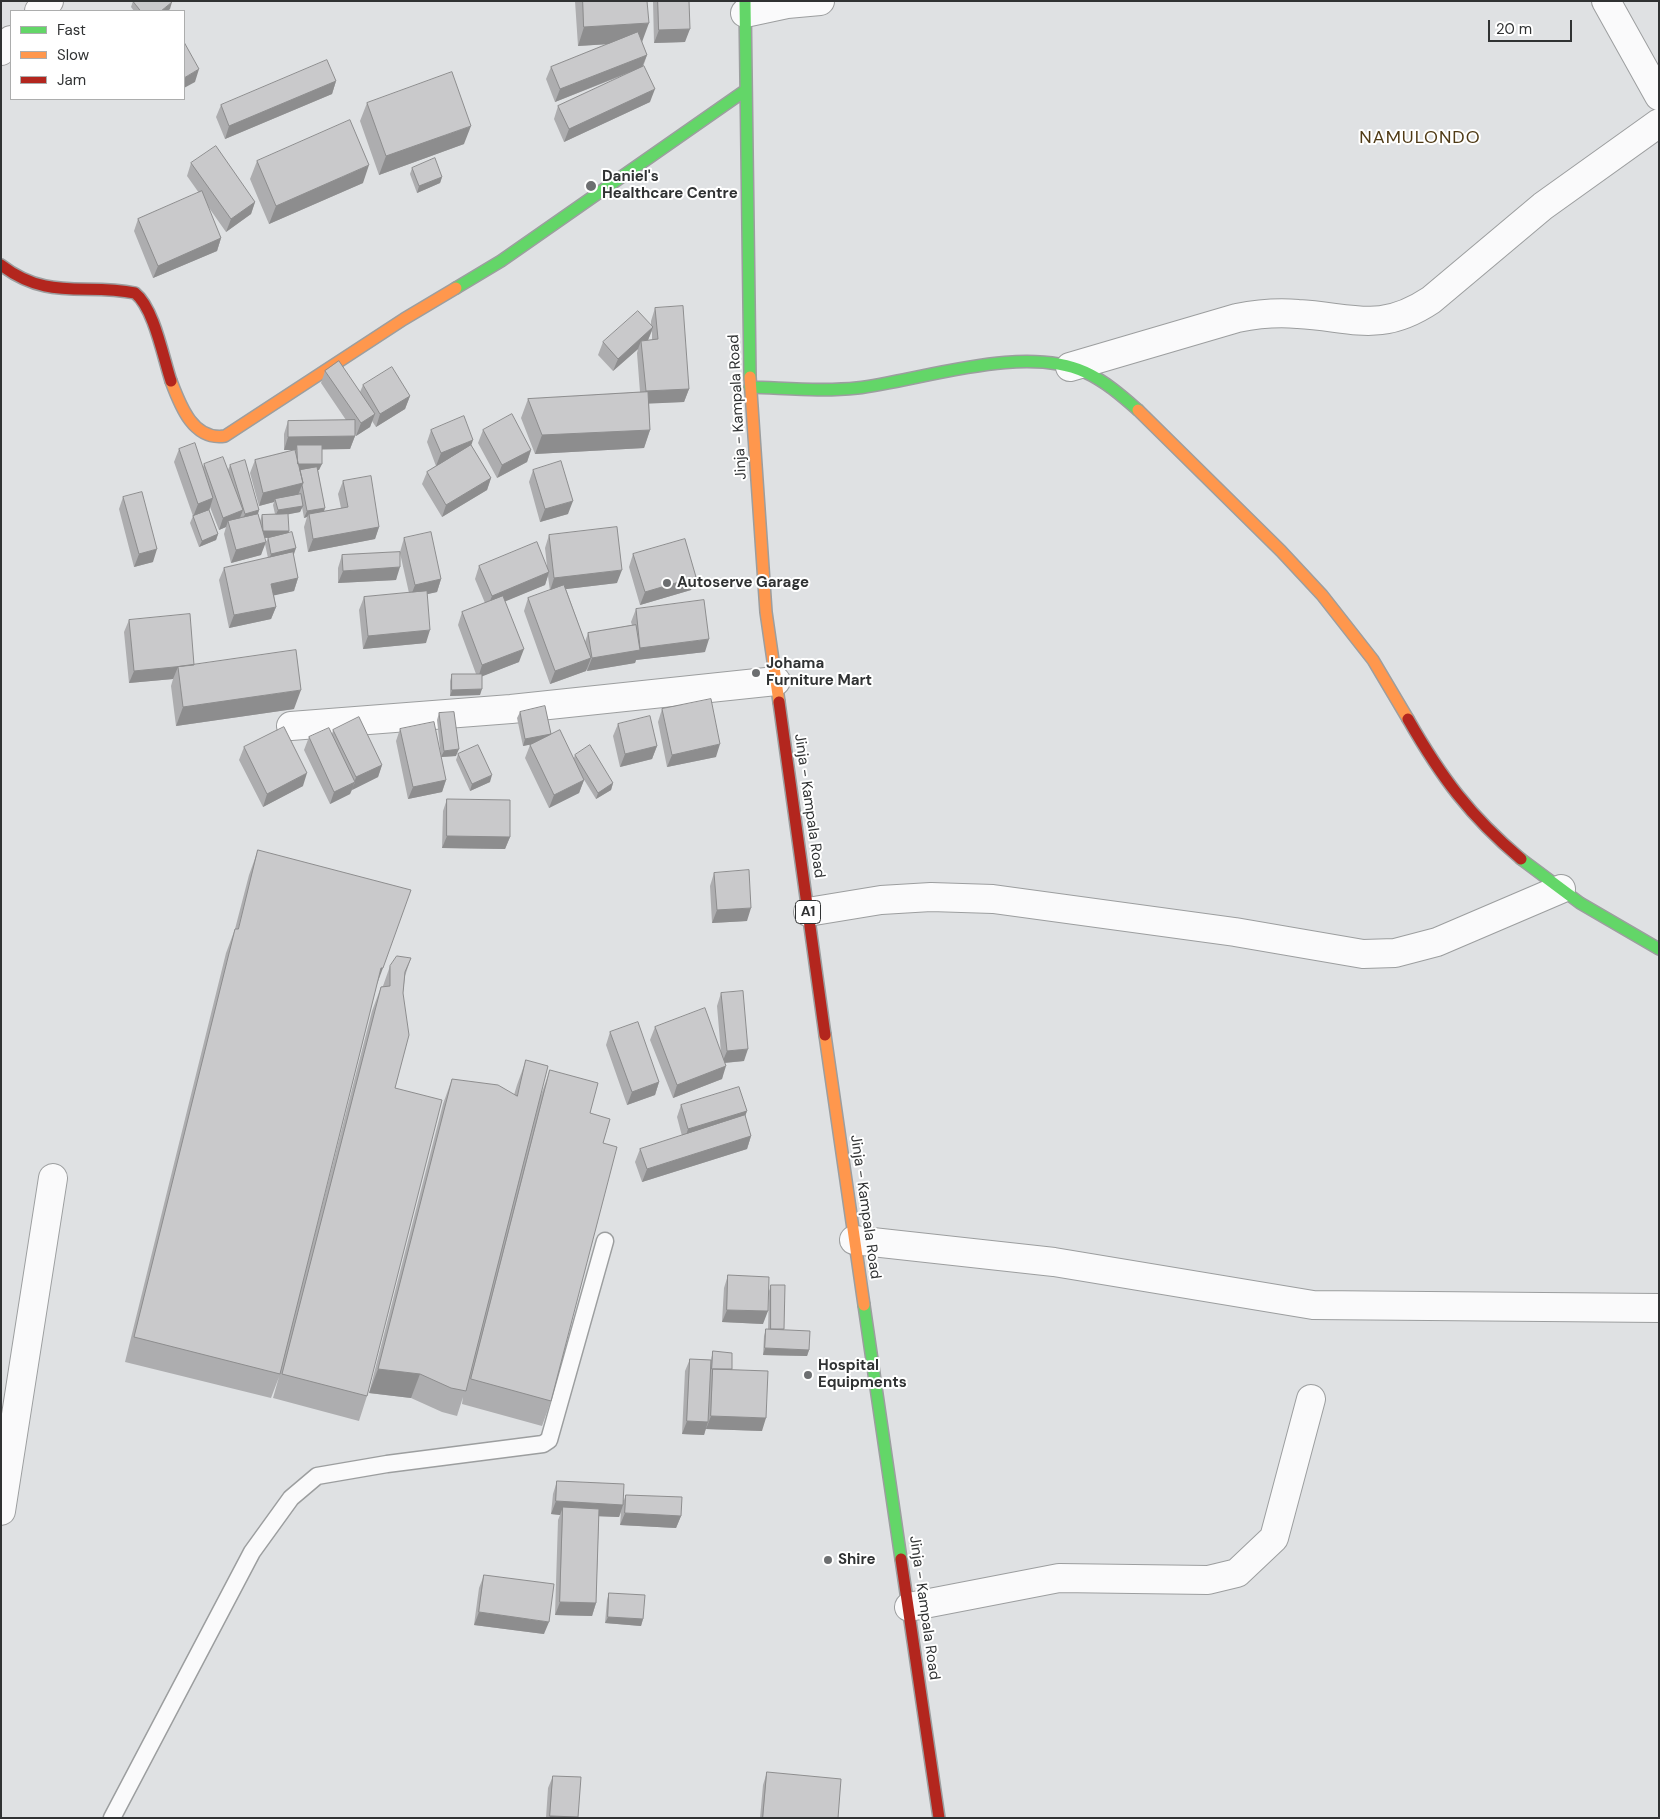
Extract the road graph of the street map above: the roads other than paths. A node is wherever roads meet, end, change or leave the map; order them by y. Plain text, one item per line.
1 (49, 1) edge
2 (820, 1) edge
3 (1606, 1) edge
4 (745, 7) edge
5 (40, 10) edge
6 (10, 41) edge
7 (1, 51) edge
8 (746, 90) junction
9 (1659, 96) edge
10 (1659, 123) edge
11 (1, 265) edge
12 (1070, 367) junction
13 (750, 387) junction
14 (776, 682) junction
15 (292, 726) dead end
16 (1561, 890) junction
17 (808, 912) junction
18 (1659, 950) edge
19 (52, 1178) dead end
20 (854, 1240) junction
21 (605, 1241) dead end
22 (1659, 1308) edge
23 (1311, 1398) dead end
24 (1, 1511) edge
25 (909, 1607) junction
26 (112, 1818) edge
27 (939, 1818) edge

1 - 5 street
2 - 4 street
3 - 9 street
4 - 8 main road, Jinja - Kampala Road / A1
6 - 7 street
8 - 11 main road
8 - 13 main road, Jinja - Kampala Road / A1
10 - 12 street
12 - 13 main road
12 - 16 main road
13 - 14 main road, Jinja - Kampala Road / A1
14 - 15 street
14 - 17 main road, Jinja - Kampala Road / A1
16 - 17 street
16 - 18 main road
17 - 20 main road, Jinja - Kampala Road / A1
19 - 24 street
20 - 22 street
20 - 25 main road, Jinja - Kampala Road / A1
21 - 26 lane
23 - 25 street
25 - 27 main road, Jinja - Kampala Road / A1

